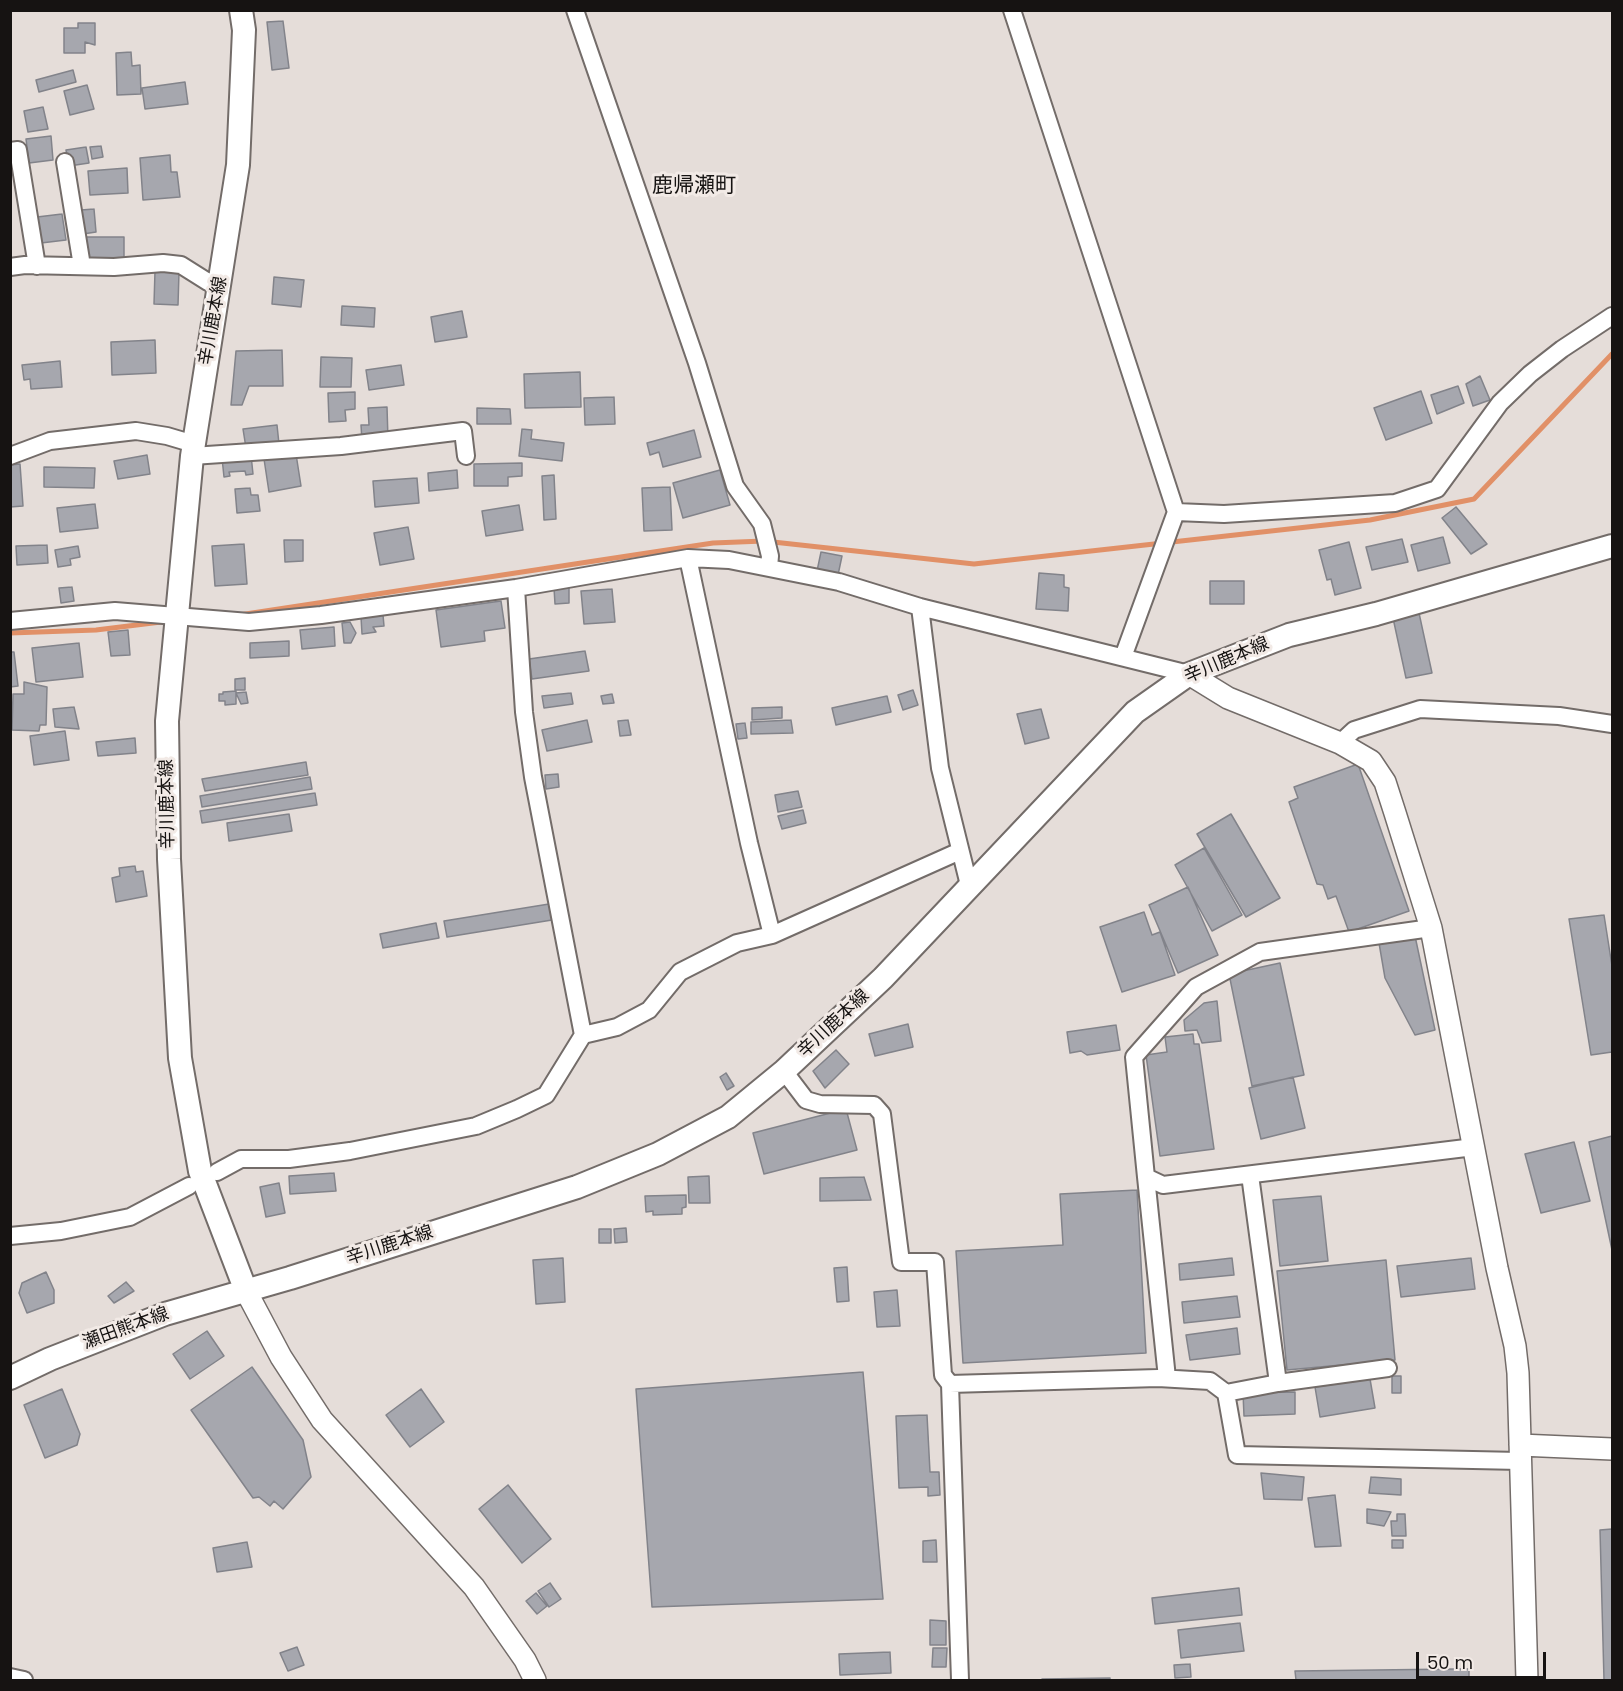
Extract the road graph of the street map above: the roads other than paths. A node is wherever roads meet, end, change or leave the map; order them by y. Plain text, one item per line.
1 (241, 10) edge
2 (574, 10) edge
3 (1012, 10) edge
4 (10, 150) edge
5 (65, 162) dead end
6 (37, 266) junction
7 (82, 266) junction
8 (10, 267) edge
9 (222, 279) junction
10 (1612, 316) edge
11 (193, 450) junction
12 (10, 456) edge
13 (466, 456) dead end
14 (1176, 512) junction
15 (1612, 546) edge
16 (688, 558) junction
17 (769, 567) junction
18 (516, 588) junction
19 (920, 607) junction
20 (176, 618) junction
21 (10, 621) edge
22 (1123, 657) junction
23 (1189, 674) junction
24 (1612, 724) edge
25 (1340, 742) junction
26 (960, 851) junction
27 (970, 889) junction
28 (1431, 928) junction
29 (772, 935) junction
30 (584, 1035) junction
31 (784, 1071) junction
32 (1474, 1148) junction
33 (217, 1172) dead end
34 (1250, 1174) junction
35 (1146, 1177) junction
36 (189, 1186) dead end
37 (10, 1236) edge
38 (246, 1291) junction
39 (1389, 1368) dead end
40 (10, 1378) edge
41 (1167, 1378) junction
42 (1278, 1383) junction
43 (950, 1384) junction
44 (1226, 1393) junction
45 (1612, 1449) edge
46 (1520, 1453) junction
47 (10, 1677) edge
48 (24, 1680) edge
49 (535, 1680) edge
50 (960, 1680) edge
51 (1527, 1680) edge

1 - 9 main road, 辛川鹿本線
2 - 17 street
3 - 14 street
4 - 6 street
5 - 7 street
6 - 7 street
6 - 8 street
7 - 9 street
9 - 11 main road, 辛川鹿本線
10 - 14 street
11 - 12 street
11 - 13 street
11 - 20 main road, 辛川鹿本線
14 - 22 street
15 - 23 main road, 辛川鹿本線
16 - 17 street
16 - 18 street
16 - 29 street
17 - 19 street
18 - 20 street
18 - 30 street
19 - 22 street
19 - 26 street
20 - 21 street
20 - 38 main road, 辛川鹿本線
22 - 23 street
23 - 25 street
23 - 27 main road, 辛川鹿本線
24 - 25 street
25 - 28 street
26 - 27 street
26 - 29 street
27 - 31 main road, 辛川鹿本線
28 - 32 street
28 - 35 street
29 - 30 street
30 - 33 street
31 - 38 main road, 辛川鹿本線
31 - 43 street
32 - 34 street
32 - 46 street
34 - 35 street
34 - 42 street
35 - 41 street
36 - 37 street
38 - 40 main road, 瀬田熊本線
38 - 49 street
39 - 42 street
41 - 43 street
41 - 44 street
42 - 44 street
43 - 50 street
44 - 46 street
45 - 46 street
46 - 51 street
47 - 48 street

